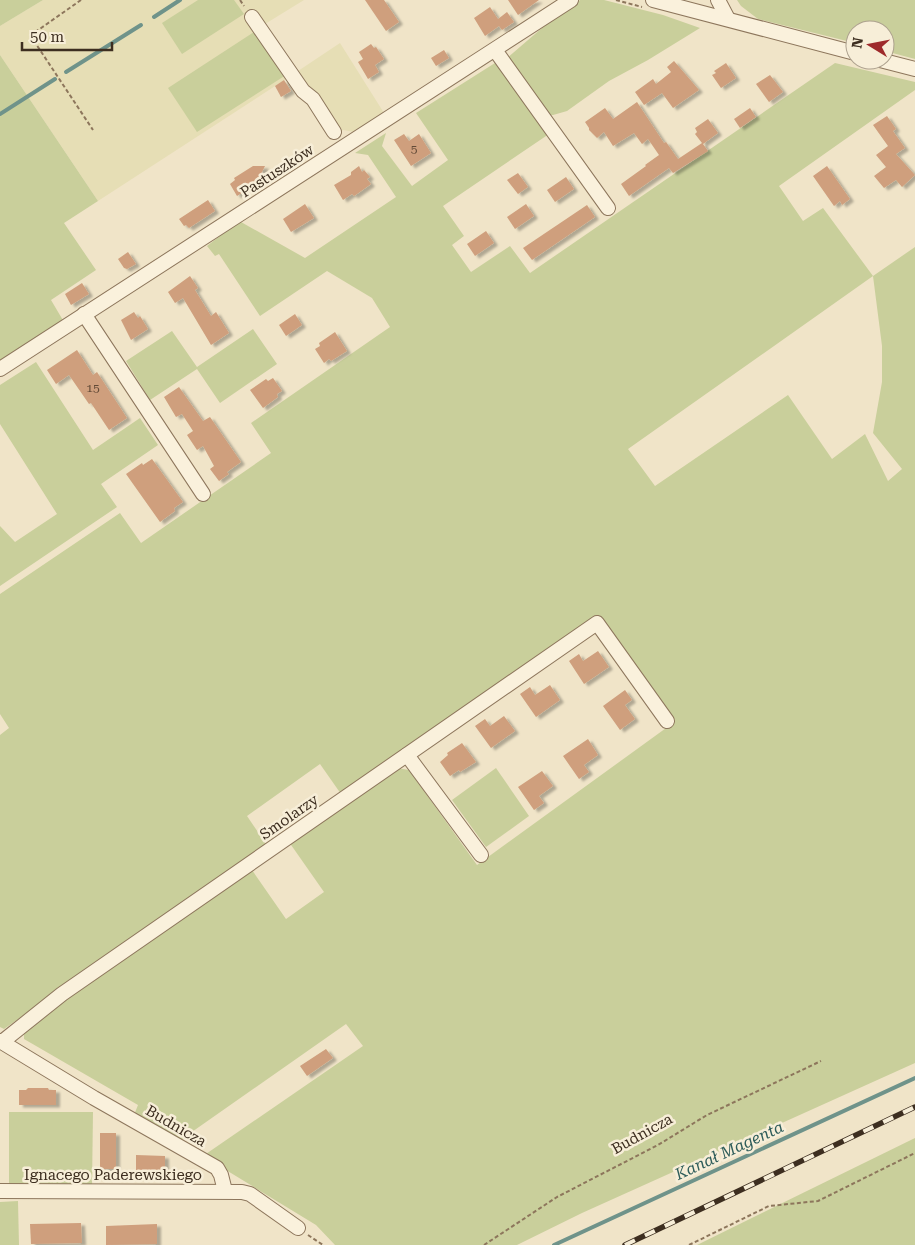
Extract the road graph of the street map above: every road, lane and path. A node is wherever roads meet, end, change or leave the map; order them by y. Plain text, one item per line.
1 (81, 0) edge
2 (570, 0) edge
3 (653, 0) edge
4 (718, 0) edge
5 (252, 18) dead end
6 (728, 20) junction
7 (495, 50) junction
8 (845, 50) edge
9 (895, 64) edge
10 (915, 69) edge
11 (93, 130) dead end
12 (334, 132) dead end
13 (608, 208) dead end
14 (84, 314) junction
15 (0, 369) edge
16 (203, 494) dead end
17 (667, 721) dead end
18 (407, 755) junction
19 (481, 856) dead end
20 (1, 1041) edge
21 (821, 1061) dead end
22 (915, 1153) edge
23 (0, 1191) edge
24 (226, 1191) junction
25 (298, 1228) joint
26 (323, 1245) edge
27 (484, 1245) edge
28 (689, 1245) edge

1 - 11 path
2 - 7 street, Pastuszków
3 - 6 street
4 - 6 street
5 - 12 street
6 - 8 street
7 - 13 street
7 - 14 street, Pastuszków
9 - 10 street
14 - 15 street, Pastuszków
14 - 16 street
17 - 18 street, Smolarzy
18 - 19 street
18 - 20 street, Smolarzy
20 - 24 street, Budnicza
21 - 27 path, Budnicza
22 - 28 path
23 - 24 street, Ignacego Paderewskiego
24 - 25 street
25 - 26 path

